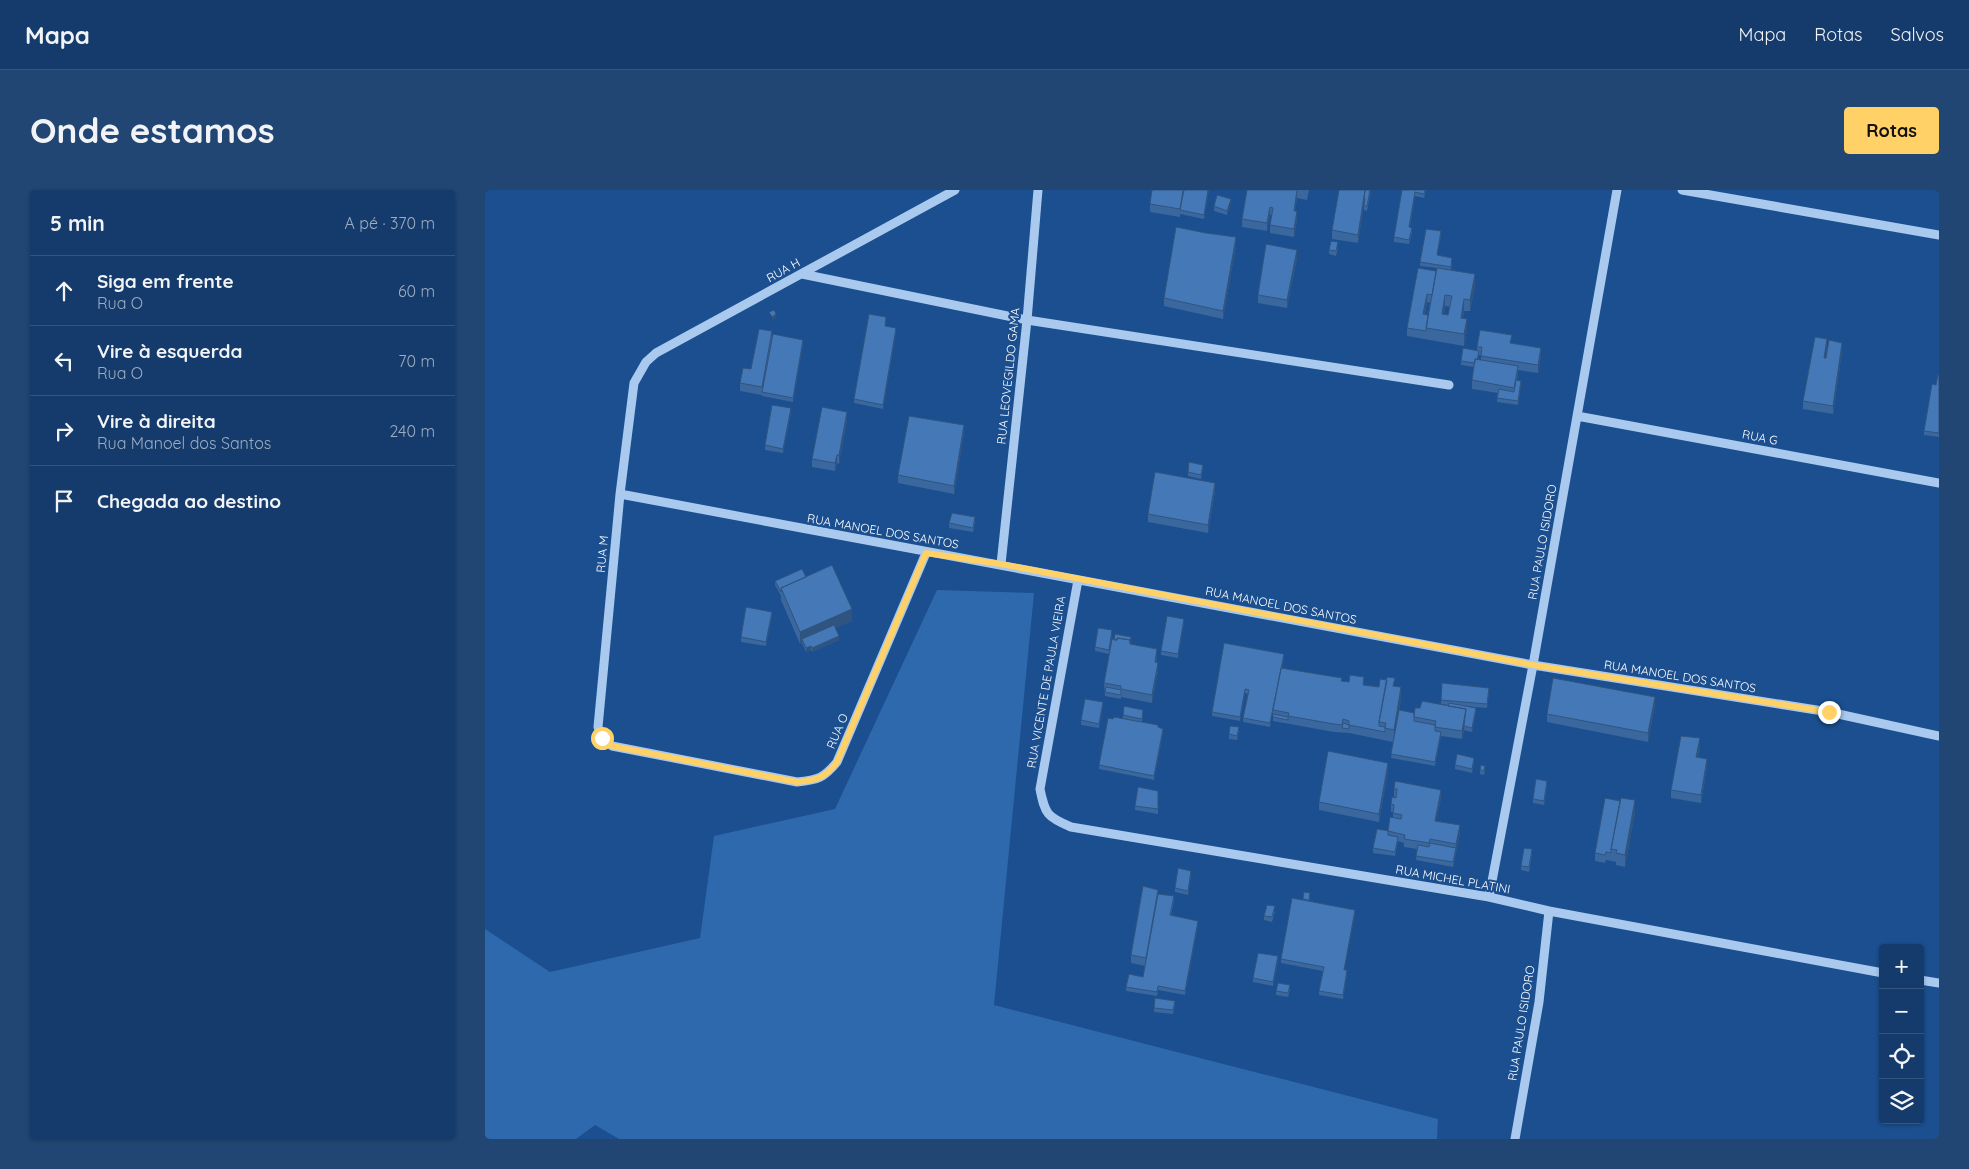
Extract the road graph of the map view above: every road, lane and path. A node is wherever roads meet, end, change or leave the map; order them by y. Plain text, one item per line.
1 (955, 190) edge
2 (1038, 190) edge
3 (1617, 190) edge
4 (1682, 190) edge
5 (1939, 235) edge
6 (802, 274) junction
7 (1027, 320) junction
8 (634, 383) joint
9 (1449, 385) dead end
10 (1577, 416) junction
11 (1939, 483) edge
12 (620, 494) junction
13 (926, 553) junction
14 (1001, 564) junction
15 (1077, 580) junction
16 (1533, 665) junction
17 (598, 727) joint
18 (1939, 736) edge
19 (1040, 789) joint
20 (1489, 897) junction
21 (1549, 911) junction
22 (1879, 972) edge
23 (1924, 981) edge
24 (1939, 983) edge
25 (1515, 1139) edge

1 - 6 street, RUA H
2 - 7 street, RUA LEOVEGILDO GAMA
3 - 10 street, RUA PAULO ISIDORO
4 - 5 street
6 - 7 street
6 - 8 street, RUA H
7 - 9 street
7 - 14 street, RUA LEOVEGILDO GAMA
8 - 12 street, RUA M
10 - 11 street, RUA G
10 - 16 street, RUA PAULO ISIDORO
12 - 13 street, RUA MANOEL DOS SANTOS
12 - 17 street, RUA M
13 - 14 street, RUA MANOEL DOS SANTOS
13 - 17 street, RUA O
14 - 15 street, RUA MANOEL DOS SANTOS
15 - 16 street, RUA MANOEL DOS SANTOS
15 - 19 street, RUA VICENTE DE PAULA VIEIRA
16 - 18 street, RUA MANOEL DOS SANTOS
16 - 20 street, RUA PAULO ISIDORO
19 - 20 street, RUA MICHEL PLATINI
20 - 21 street, RUA MICHEL PLATINI
21 - 22 street, RUA MICHEL PLATINI
21 - 25 street, RUA PAULO ISIDORO
23 - 24 street

